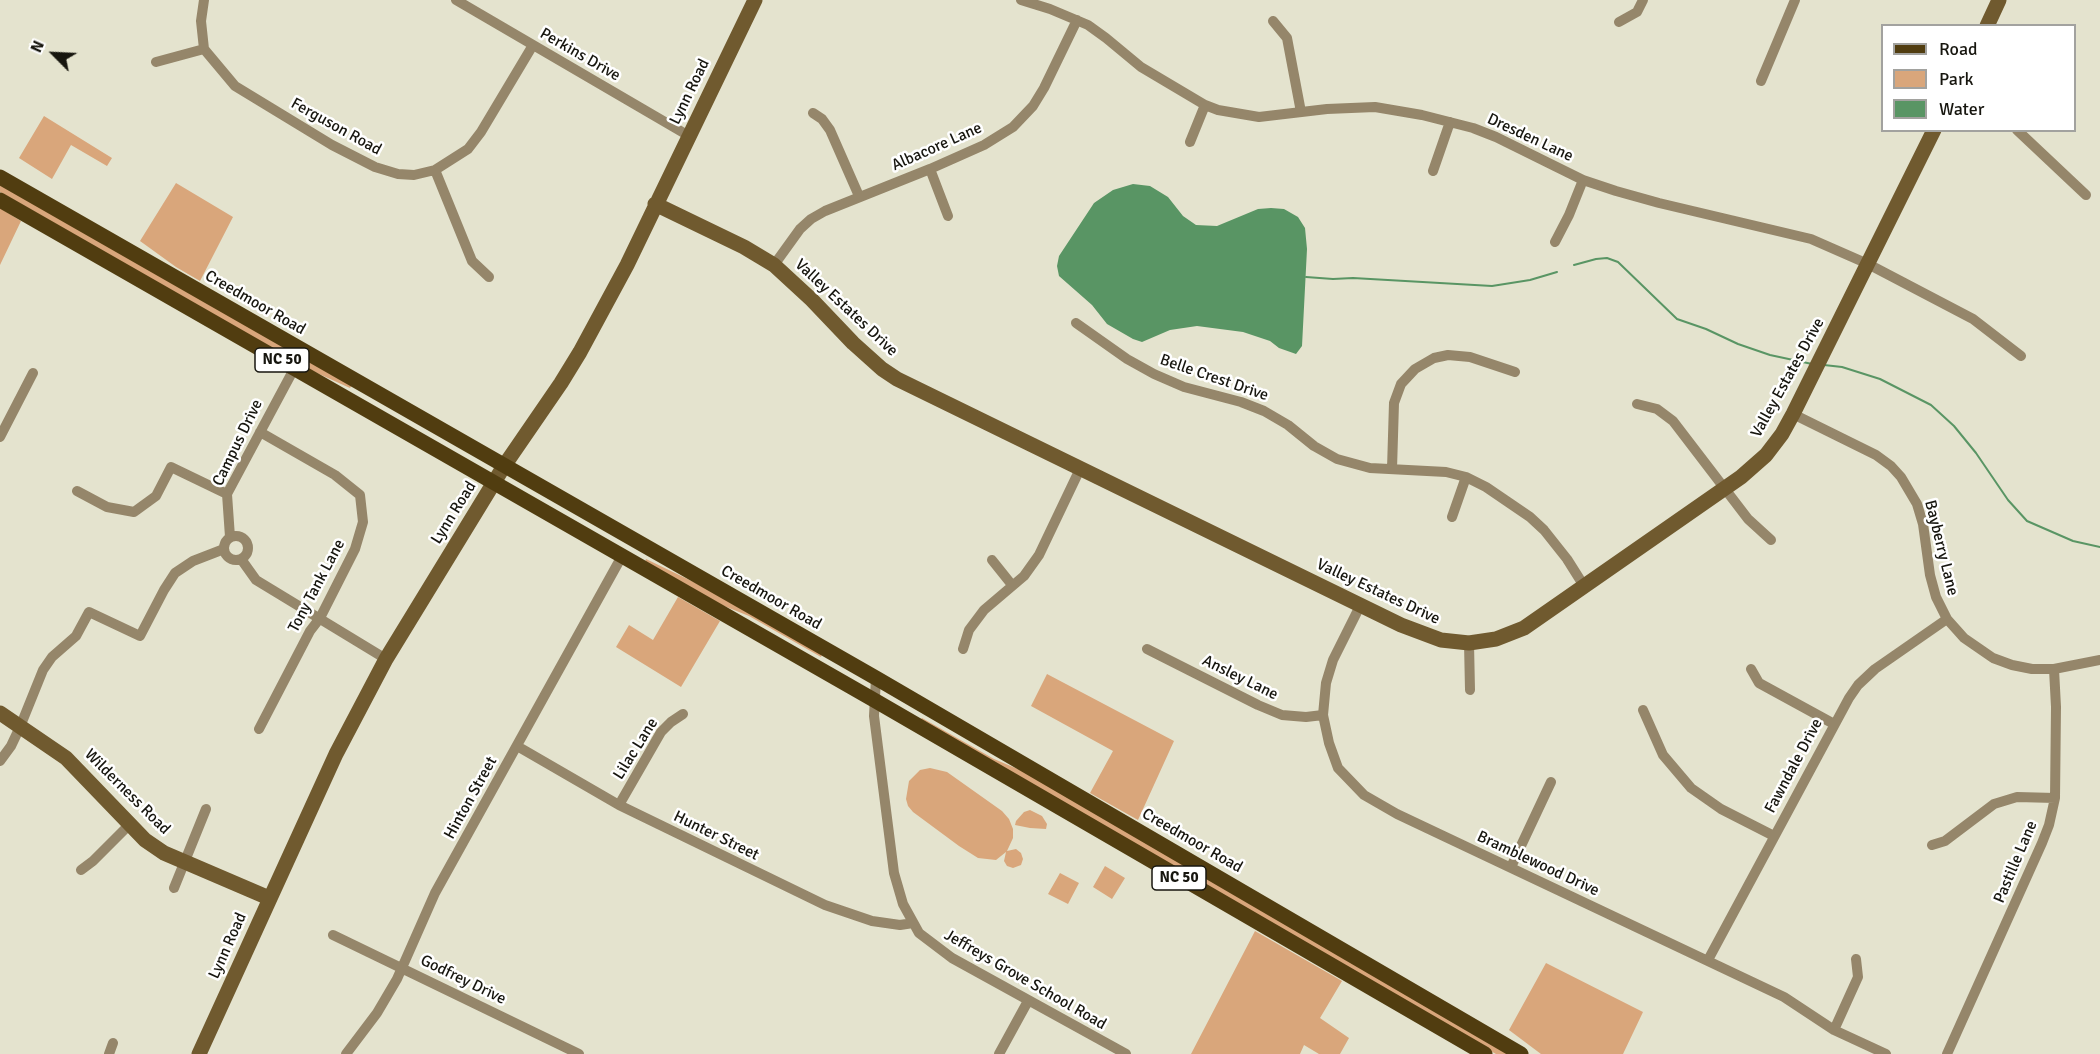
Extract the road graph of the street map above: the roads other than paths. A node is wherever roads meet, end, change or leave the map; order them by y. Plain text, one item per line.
1 (204, 0) edge
2 (456, 0) edge
3 (755, 0) edge
4 (1022, 0) edge
5 (1643, 0) edge
6 (1795, 0) edge
7 (1999, 0) edge
8 (1077, 20) junction
9 (1273, 21) dead end
10 (1619, 22) dead end
11 (1988, 24) edge
12 (533, 45) junction
13 (204, 49) junction
14 (156, 62) dead end
15 (1761, 81) dead end
16 (1205, 105) junction
17 (1301, 112) junction
18 (813, 113) dead end
19 (1450, 122) junction
20 (1933, 132) edge
21 (2019, 132) edge
22 (689, 136) junction
23 (1190, 142) dead end
24 (930, 169) junction
25 (435, 170) junction
26 (1433, 171) dead end
27 (0, 177) edge
28 (1583, 180) junction
29 (2086, 195) dead end
30 (859, 196) junction
31 (0, 200) edge
32 (656, 204) junction
33 (948, 216) dead end
34 (1555, 242) dead end
35 (1868, 264) junction
36 (774, 265) junction
37 (489, 276) dead end
38 (1076, 323) dead end
39 (2021, 356) dead end
40 (295, 367) junction
41 (1515, 372) dead end
42 (33, 373) dead end
43 (1637, 404) dead end
44 (1792, 414) junction
45 (260, 432) junction
46 (0, 437) edge
47 (504, 466) junction
48 (1080, 469) junction
49 (1392, 469) junction
50 (1466, 477) junction
51 (494, 482) junction
52 (1724, 488) junction
53 (77, 491) dead end
54 (227, 494) junction
55 (1452, 517) dead end
56 (230, 537) junction
57 (1772, 540) dead end
58 (224, 549) junction
59 (622, 556) junction
60 (240, 559) junction
61 (992, 560) dead end
62 (1012, 585) junction
63 (1584, 586) junction
64 (1360, 606) junction
65 (320, 618) junction
66 (1947, 619) junction
67 (1469, 643) junction
68 (963, 649) dead end
69 (1147, 649) dead end
70 (386, 659) junction
71 (2100, 660) edge
72 (1751, 669) dead end
73 (2054, 669) junction
74 (876, 678) junction
75 (1470, 690) dead end
76 (874, 700) junction
77 (1643, 710) dead end
78 (0, 713) edge
79 (683, 714) dead end
80 (1323, 715) junction
81 (1834, 724) junction
82 (20, 727) junction
83 (259, 729) dead end
84 (517, 746) junction
85 (0, 761) edge
86 (1551, 782) dead end
87 (2055, 798) junction
88 (619, 805) junction
89 (206, 809) dead end
90 (129, 825) junction
91 (1774, 836) junction
92 (1932, 845) dead end
93 (183, 862) junction
94 (1511, 867) junction
95 (81, 870) dead end
96 (174, 888) dead end
97 (269, 898) junction
98 (913, 923) junction
99 (333, 935) dead end
100 (1856, 959) dead end
101 (1708, 960) junction
102 (402, 968) junction
103 (1028, 1001) junction
104 (1834, 1030) junction
105 (199, 1054) edge
106 (346, 1054) edge
107 (579, 1054) edge
108 (999, 1054) edge
109 (1126, 1054) edge
110 (1485, 1054) edge
111 (1521, 1054) edge
112 (1886, 1054) edge
113 (1947, 1054) edge

1 - 13 street
2 - 12 street, Perkins Drive
3 - 22 street, Lynn Road
4 - 8 street, Dresden Lane
5 - 10 street
6 - 15 street
7 - 11 street
8 - 16 street, Dresden Lane
8 - 24 street, Albacore Lane
9 - 17 street
12 - 22 street, Perkins Drive
12 - 25 street, Ferguson Road
13 - 14 street
13 - 25 street, Ferguson Road
16 - 17 street, Dresden Lane
16 - 23 street
17 - 19 street, Dresden Lane
18 - 30 street
19 - 26 street
19 - 28 street, Dresden Lane
20 - 35 street, Valley Estates Drive
21 - 29 street
22 - 32 street, Lynn Road
24 - 30 street, Albacore Lane
24 - 33 street
25 - 37 street
27 - 47 main road, Creedmoor Road / NC 50
28 - 34 street
28 - 35 street, Dresden Lane
30 - 36 street, Albacore Lane
31 - 40 main road, NC 50
32 - 36 street, Valley Estates Drive
32 - 47 street, Lynn Road
35 - 39 street, Dresden Lane
35 - 44 street, Valley Estates Drive
36 - 48 street, Valley Estates Drive
38 - 49 street, Belle Crest Drive
40 - 45 street, Campus Drive
40 - 51 main road, NC 50
41 - 49 street
42 - 46 street
43 - 52 street
44 - 52 street, Valley Estates Drive
44 - 66 street, Bayberry Lane
45 - 54 street, Campus Drive
45 - 65 street, Tony Tank Lane
47 - 51 street, Lynn Road
47 - 74 main road, Creedmoor Road / NC 50
48 - 62 street
48 - 64 street, Valley Estates Drive
49 - 50 street, Belle Crest Drive
50 - 55 street
50 - 63 street, Belle Crest Drive
51 - 59 main road, NC 50
51 - 70 street, Lynn Road
52 - 57 street
52 - 63 street, Valley Estates Drive
53 - 54 street
54 - 56 street, Campus Drive
56 - 58 street
56 - 60 street
58 - 60 street
58 - 82 street
59 - 76 main road, NC 50
59 - 84 street, Hinton Street
60 - 65 street
61 - 62 street
62 - 68 street
63 - 67 street, Valley Estates Drive
64 - 67 street, Valley Estates Drive
64 - 80 street, Bramblewood Drive
65 - 70 street
65 - 83 street, Tony Tank Lane
66 - 73 street, Bayberry Lane
66 - 81 street, Fawndale Drive
67 - 75 street
69 - 80 street, Ansley Lane
70 - 97 street, Lynn Road
71 - 73 street, Bayberry Lane
72 - 81 street
73 - 87 street, Pastille Lane
74 - 76 street, Jeffreys Grove School Road
74 - 111 main road, Creedmoor Road / NC 50
76 - 98 street, Jeffreys Grove School Road
76 - 110 main road, NC 50
77 - 91 street
78 - 82 street, Wilderness Road
79 - 88 street, Lilac Lane
80 - 94 street, Bramblewood Drive
81 - 91 street, Fawndale Drive
82 - 85 street
82 - 90 street, Wilderness Road
84 - 88 street, Hunter Street
84 - 102 street, Hinton Street
86 - 94 street
87 - 92 street
87 - 113 street, Pastille Lane
88 - 98 street, Hunter Street
89 - 93 street
90 - 93 street, Wilderness Road
90 - 95 street
91 - 101 street, Fawndale Drive
93 - 96 street
93 - 97 street, Wilderness Road
94 - 101 street, Bramblewood Drive
97 - 105 street, Lynn Road
98 - 103 street, Jeffreys Grove School Road
99 - 102 street, Godfrey Drive
100 - 104 street
101 - 104 street, Bramblewood Drive
102 - 106 street, Hinton Street
102 - 107 street, Godfrey Drive
103 - 108 street
103 - 109 street, Jeffreys Grove School Road
104 - 112 street, Bramblewood Drive

